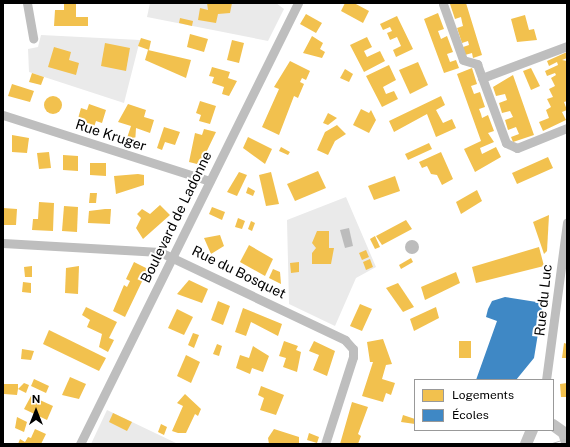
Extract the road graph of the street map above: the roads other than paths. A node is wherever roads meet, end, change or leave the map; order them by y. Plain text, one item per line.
1 (27, 3) edge
2 (298, 3) edge
3 (443, 4) dead end
4 (33, 38) dead end
5 (567, 46) edge
6 (482, 78) junction
7 (3, 115) edge
8 (567, 128) edge
9 (210, 181) junction
10 (567, 222) edge
11 (3, 242) edge
12 (173, 256) junction
13 (546, 379) edge
14 (557, 425) edge
15 (567, 442) edge
16 (80, 444) edge
17 (325, 444) edge

1 - 4 street
2 - 9 street, Boulevard de Ladonne
3 - 6 street
5 - 6 street
6 - 8 street
7 - 9 street, Rue Kruger
9 - 12 street, Boulevard de Ladonne
10 - 13 street, Rue du Luc
11 - 12 street, Rue du Bosquet
12 - 16 street, Boulevard de Ladonne
12 - 17 street, Rue du Bosquet
14 - 15 main road

